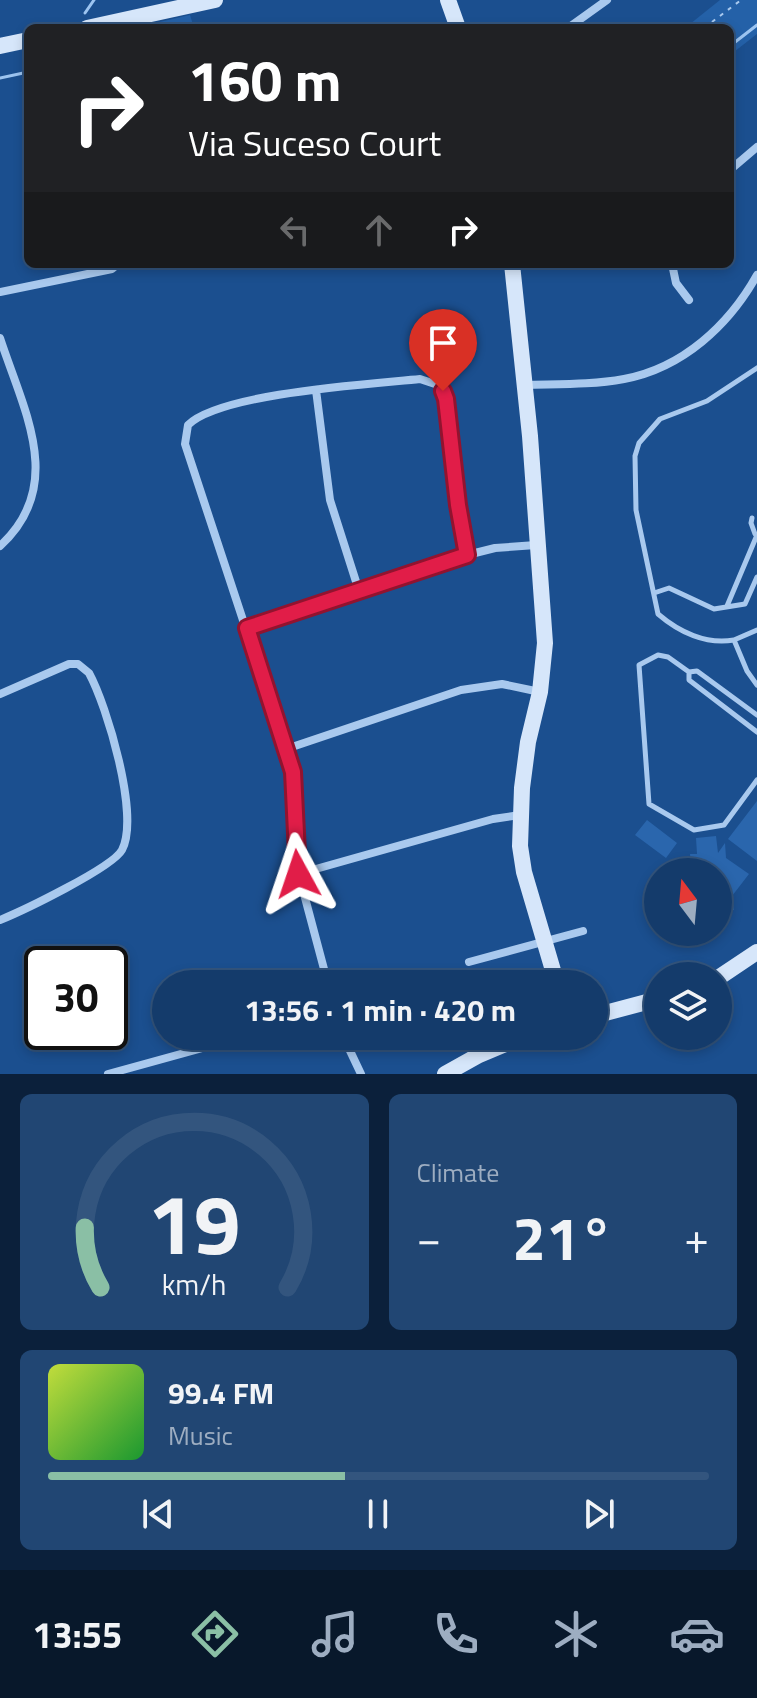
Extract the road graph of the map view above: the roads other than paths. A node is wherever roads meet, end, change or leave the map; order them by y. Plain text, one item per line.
1 (215, 0) edge
2 (448, 0) edge
3 (607, 0) edge
4 (105, 24) edge
5 (457, 24) edge
6 (574, 24) edge
7 (24, 41) edge
8 (0, 46) edge
9 (757, 147) edge
10 (734, 167) edge
11 (113, 268) edge
12 (512, 268) edge
13 (673, 268) edge
14 (757, 275) edge
15 (0, 292) edge
16 (689, 300) dead end
17 (0, 338) edge
18 (757, 368) edge
19 (524, 385) junction
20 (316, 390) junction
21 (752, 518) dead end
22 (756, 535) edge
23 (536, 545) junction
24 (0, 546) edge
25 (467, 555) junction
26 (757, 577) edge
27 (359, 591) junction
28 (654, 593) junction
29 (726, 607) junction
30 (247, 628) junction
31 (757, 630) edge
32 (734, 640) junction
33 (689, 672) junction
34 (757, 685) edge
35 (540, 692) junction
36 (0, 694) edge
37 (728, 694) junction
38 (721, 705) junction
39 (757, 715) edge
40 (757, 731) edge
41 (286, 749) junction
42 (757, 780) edge
43 (520, 815) junction
44 (298, 874) junction
45 (0, 920) edge
46 (583, 931) dead end
47 (544, 941) junction
48 (757, 952) edge
49 (469, 962) dead end
50 (732, 969) edge
51 (324, 970) edge
52 (553, 970) edge
53 (644, 1003) edge
54 (608, 1012) edge
55 (195, 1050) edge
56 (350, 1050) edge
57 (491, 1050) edge
58 (108, 1074) edge
59 (361, 1074) edge
60 (445, 1074) edge

1 - 4 street
2 - 5 street
3 - 6 street
7 - 8 street
9 - 10 street
11 - 15 street
12 - 19 street
13 - 16 street
14 - 19 street
17 - 24 street
18 - 28 lane
19 - 23 street
20 - 25 street
20 - 27 street
20 - 30 street
21 - 22 lane
22 - 29 lane
23 - 25 street
23 - 35 street
25 - 27 street
26 - 29 lane
27 - 30 street
28 - 29 lane
28 - 32 lane
30 - 41 street
31 - 32 lane
32 - 34 lane
33 - 37 lane
33 - 38 lane
33 - 42 lane
35 - 41 street
35 - 43 street
36 - 45 street
37 - 38 lane
37 - 39 lane
38 - 40 lane
41 - 44 street
43 - 44 street
43 - 47 street
44 - 51 street
46 - 47 street
47 - 49 street
47 - 52 street
48 - 50 street
53 - 54 street
55 - 58 street
56 - 59 street
57 - 60 street

